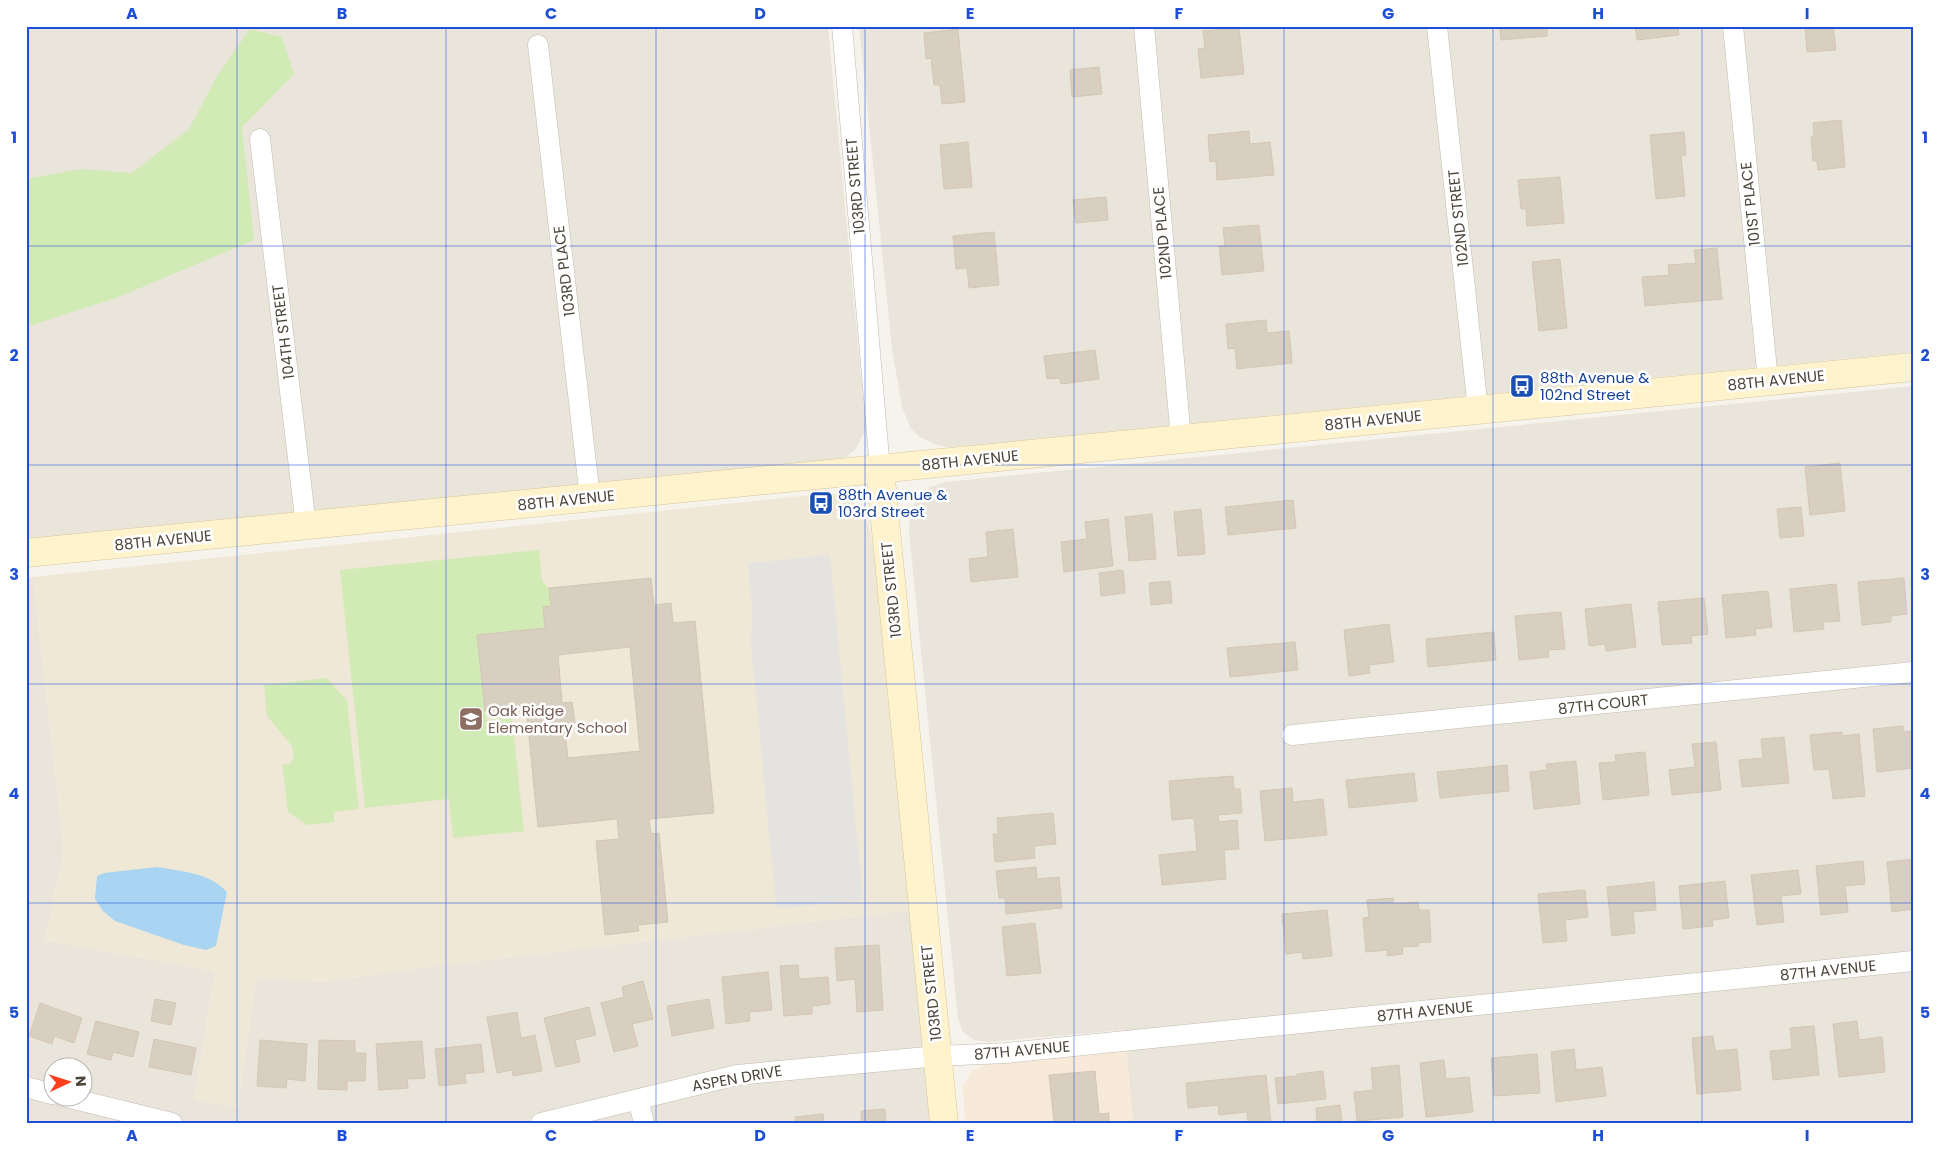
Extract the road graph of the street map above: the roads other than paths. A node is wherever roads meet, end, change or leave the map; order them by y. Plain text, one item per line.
1 (842, 26) edge
2 (1144, 26) edge
3 (1437, 26) edge
4 (1733, 26) edge
5 (538, 45) dead end
6 (260, 139) dead end
7 (1913, 366) edge
8 (1768, 381) junction
9 (1478, 410) junction
10 (1181, 439) junction
11 (880, 469) junction
12 (590, 498) junction
13 (306, 526) junction
14 (26, 553) edge
15 (1913, 672) edge
16 (1292, 735) dead end
17 (1913, 961) edge
18 (937, 1056) junction
19 (26, 1087) edge
20 (42, 1091) edge
21 (638, 1099) junction
22 (92, 1103) edge
23 (172, 1123) edge
24 (541, 1123) edge
25 (644, 1123) edge
26 (944, 1123) edge

1 - 11 street, 103RD STREET
2 - 10 street, 102ND PLACE
3 - 9 street, 102ND STREET
4 - 8 street, 101ST PLACE
5 - 12 street, 103RD PLACE
6 - 13 street, 104TH STREET
7 - 8 street, 88TH AVENUE
8 - 9 street, 88TH AVENUE
9 - 10 street, 88TH AVENUE
10 - 11 street, 88TH AVENUE
11 - 12 street, 88TH AVENUE
11 - 18 street, 103RD STREET
12 - 13 street, 88TH AVENUE
13 - 14 street, 88TH AVENUE
15 - 16 street, 87TH COURT
17 - 18 street, 87TH AVENUE
18 - 21 street, ASPEN DRIVE
18 - 26 street, 103RD STREET
19 - 20 street
21 - 24 street, ASPEN DRIVE
21 - 25 street
22 - 23 street

